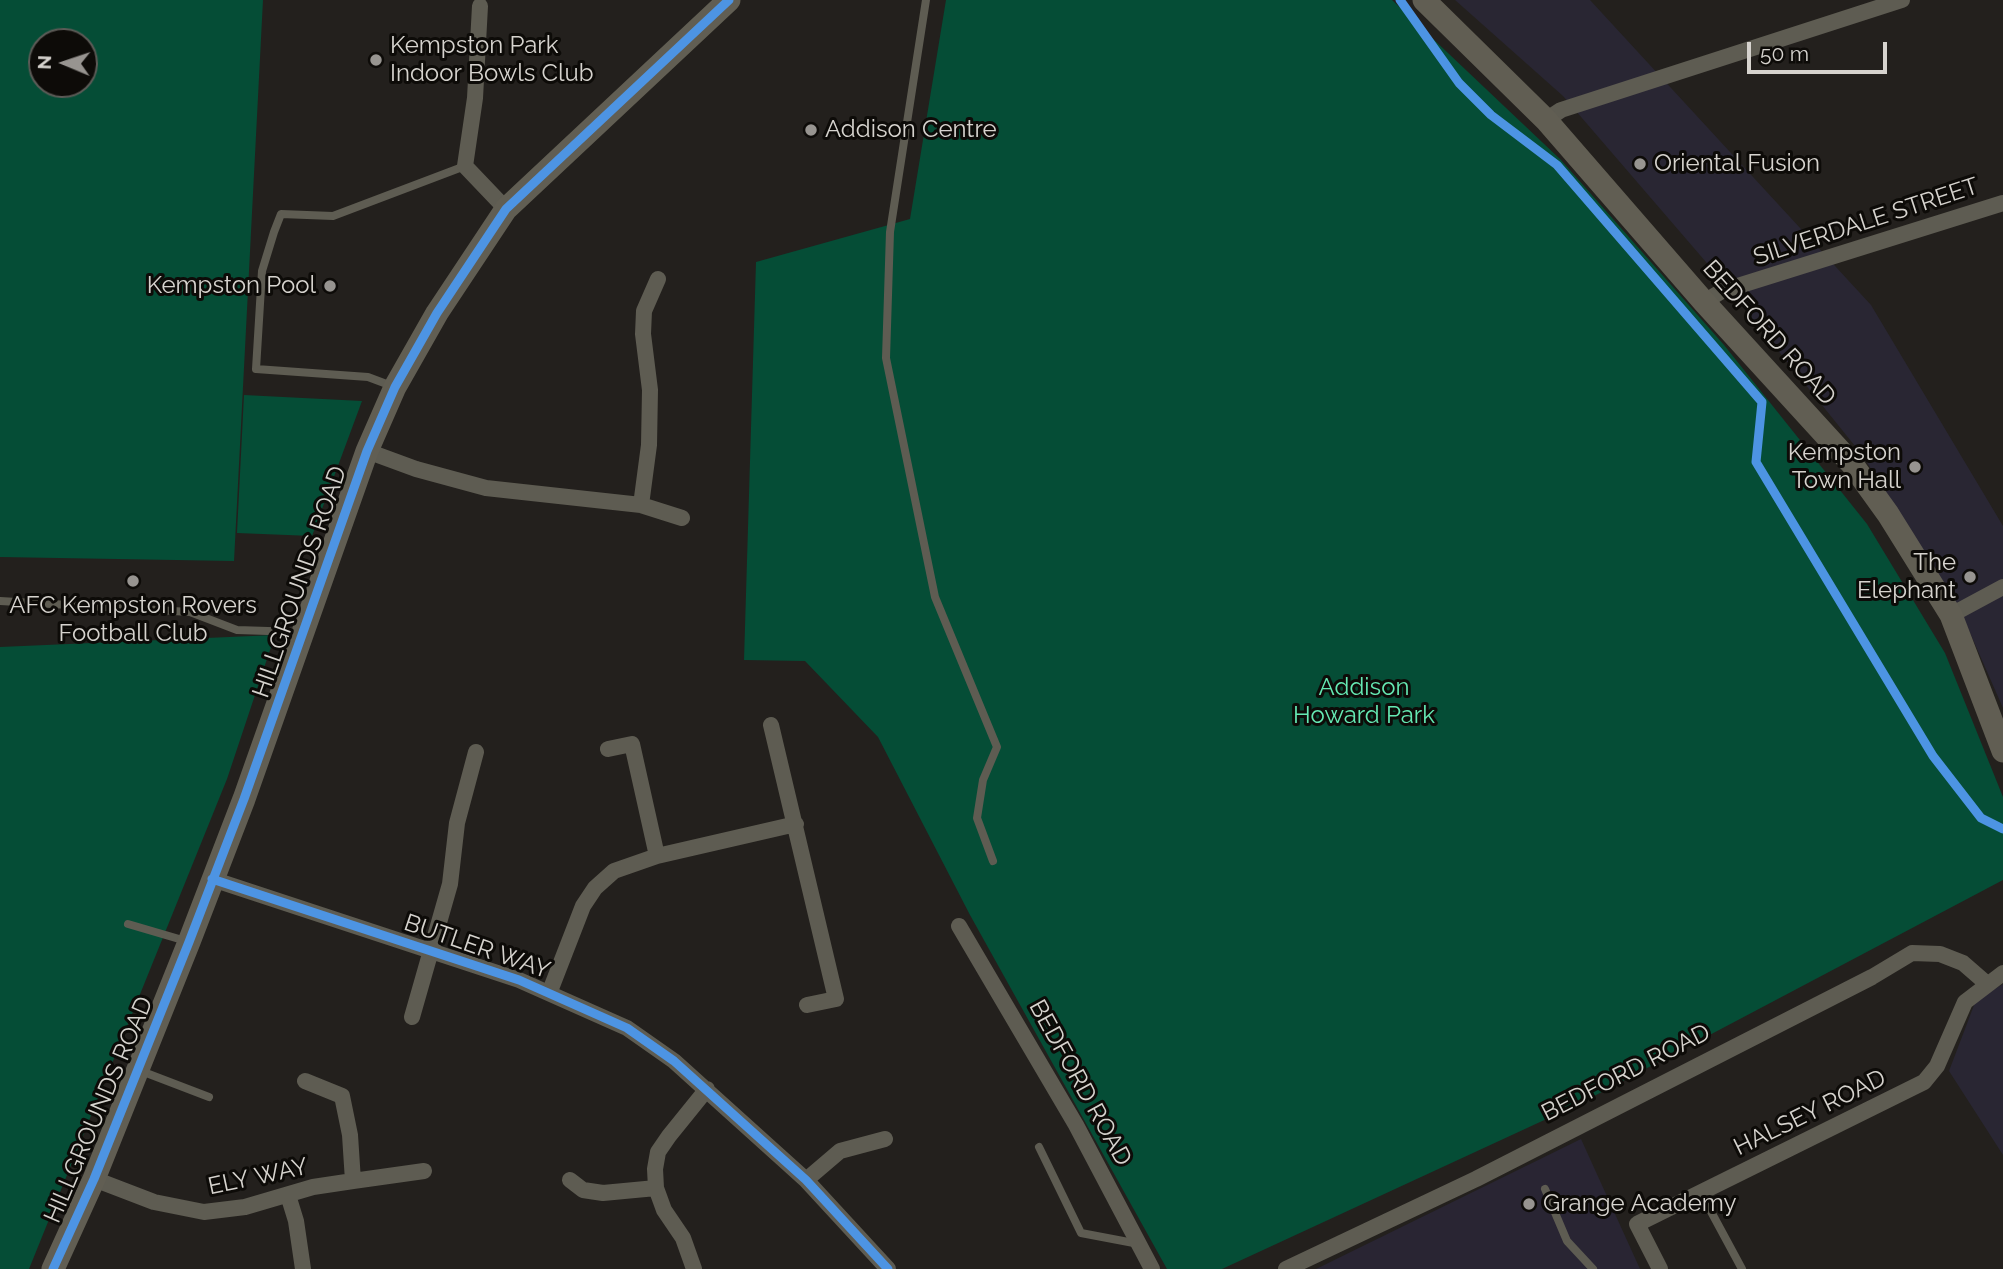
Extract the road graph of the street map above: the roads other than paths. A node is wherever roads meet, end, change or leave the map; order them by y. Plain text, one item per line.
1 (729, 0) edge
2 (926, 0) edge
3 (1424, 0) edge
4 (1902, 0) edge
5 (480, 6) dead end
6 (1546, 120) junction
7 (466, 166) junction
8 (2003, 202) edge
9 (506, 209) junction
10 (658, 279) dead end
11 (1704, 302) junction
12 (395, 387) junction
13 (367, 451) junction
14 (641, 505) junction
15 (682, 518) dead end
16 (2003, 587) edge
17 (0, 601) edge
18 (1951, 615) junction
19 (302, 632) junction
20 (771, 725) dead end
21 (608, 749) dead end
22 (2003, 751) edge
23 (476, 752) dead end
24 (796, 824) junction
25 (657, 856) junction
26 (993, 861) dead end
27 (212, 879) junction
28 (128, 924) dead end
29 (959, 926) dead end
30 (189, 942) junction
31 (434, 951) junction
32 (2003, 973) edge
33 (1986, 983) junction
34 (550, 991) junction
35 (807, 1006) dead end
36 (412, 1017) dead end
37 (138, 1070) junction
38 (305, 1082) dead end
39 (707, 1089) junction
40 (209, 1097) dead end
41 (885, 1139) dead end
42 (1040, 1147) dead end
43 (424, 1171) dead end
44 (94, 1178) junction
45 (806, 1180) junction
46 (353, 1181) junction
47 (656, 1188) junction
48 (1545, 1189) dead end
49 (577, 1191) dead end
50 (1701, 1193) junction
51 (288, 1195) junction
52 (1139, 1244) junction
53 (53, 1269) edge
54 (303, 1269) edge
55 (694, 1269) edge
56 (888, 1269) edge
57 (1152, 1269) edge
58 (1286, 1269) edge
59 (1593, 1269) edge
60 (1660, 1269) edge
61 (1742, 1269) edge

1 - 9 street, HILLGROUNDS ROAD
2 - 26 lane
3 - 6 street, BEDFORD ROAD
4 - 6 street
5 - 7 street
6 - 11 street, BEDFORD ROAD
7 - 9 street
7 - 12 lane
8 - 11 street, SILVERDALE STREET
9 - 12 street, HILLGROUNDS ROAD
10 - 14 street
11 - 18 street, BEDFORD ROAD
12 - 13 street, HILLGROUNDS ROAD
13 - 14 street
13 - 19 street, HILLGROUNDS ROAD
14 - 15 street
16 - 18 street
17 - 19 lane
18 - 22 street, BEDFORD ROAD
19 - 27 street, HILLGROUNDS ROAD
20 - 24 street
21 - 25 street
23 - 31 street
24 - 25 street
24 - 35 street
25 - 34 street
27 - 30 street, HILLGROUNDS ROAD
27 - 31 street, BUTLER WAY
28 - 30 lane
29 - 52 street, BEDFORD ROAD
30 - 37 street, HILLGROUNDS ROAD
31 - 34 street, BUTLER WAY
31 - 36 street, BUTLER WAY
32 - 33 street, HALSEY ROAD
33 - 50 street, HALSEY ROAD
33 - 58 street, BEDFORD ROAD
34 - 39 street, BUTLER WAY
37 - 40 lane
37 - 44 street, HILLGROUNDS ROAD
38 - 46 street
39 - 45 street, BUTLER WAY
39 - 47 street
41 - 45 street
42 - 52 lane
43 - 46 street, ELY WAY
44 - 51 street, ELY WAY
44 - 53 street, HILLGROUNDS ROAD
45 - 56 street, BUTLER WAY
46 - 51 street, ELY WAY
47 - 49 street
47 - 55 street
48 - 59 lane
50 - 60 street, HALSEY ROAD
50 - 61 lane
51 - 54 street
52 - 57 street, BEDFORD ROAD

